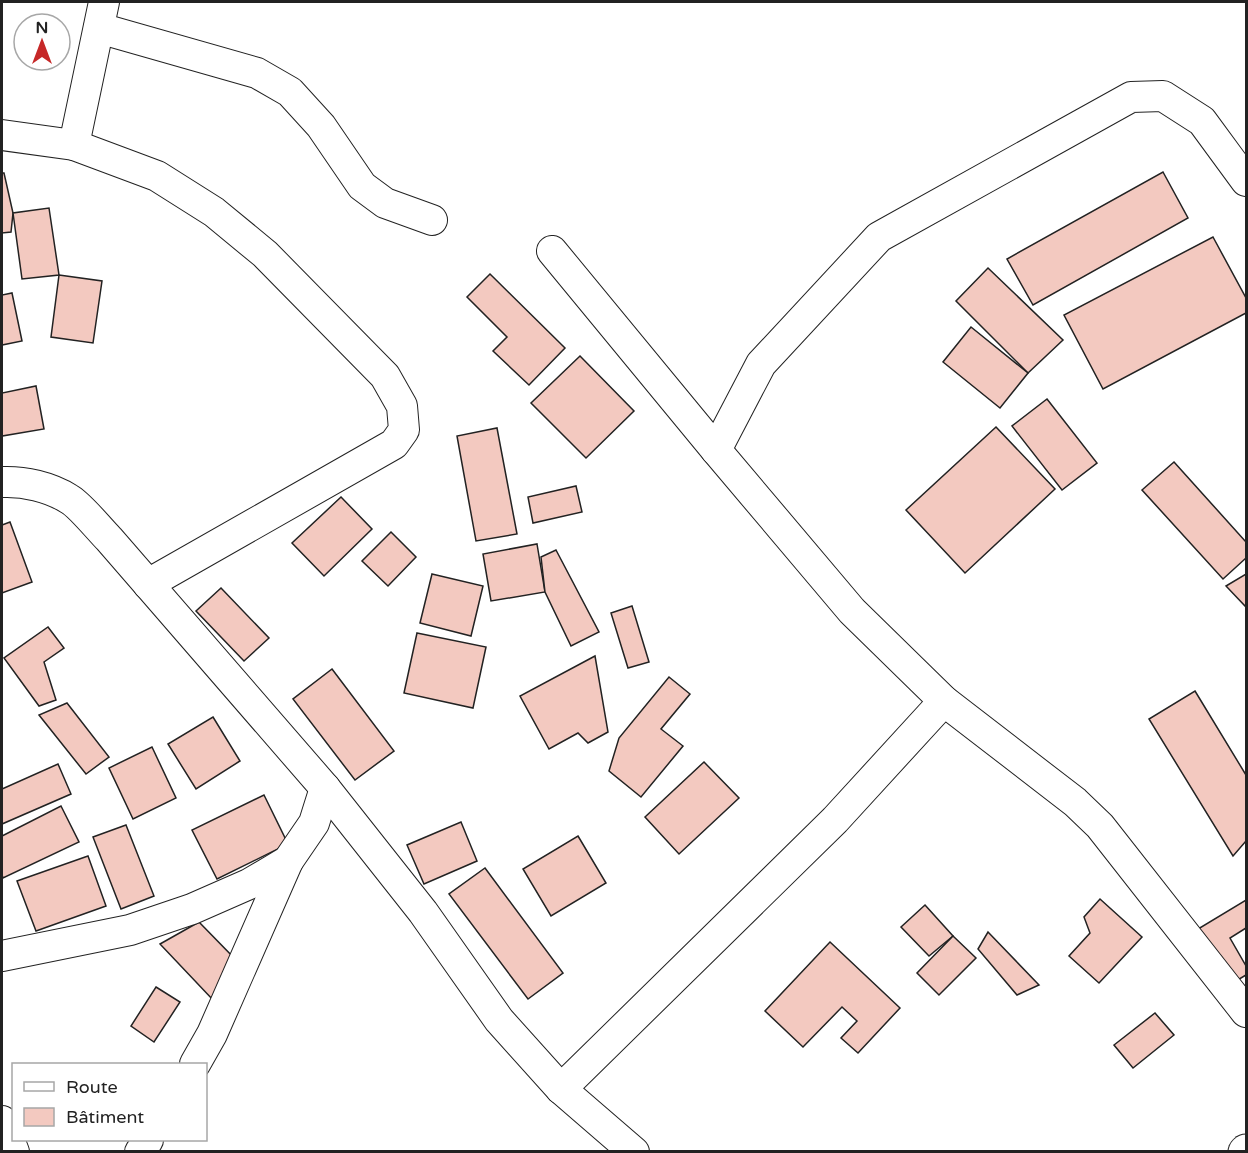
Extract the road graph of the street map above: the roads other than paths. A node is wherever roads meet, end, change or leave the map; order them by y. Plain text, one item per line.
1 (101, 15) edge
2 (2, 135) edge
3 (74, 145) junction
4 (1246, 181) edge
5 (432, 220) dead end
6 (552, 251) dead end
7 (716, 450) junction
8 (2, 482) edge
9 (148, 584) junction
10 (944, 701) junction
11 (325, 788) junction
12 (288, 861) junction
13 (2, 957) edge
14 (1246, 1012) edge
15 (196, 1063) edge
16 (561, 1089) junction
17 (2, 1121) edge
18 (620, 1147) edge
19 (14, 1152) edge

1 - 3 street
1 - 5 street
2 - 3 street
3 - 9 street
4 - 7 street
6 - 7 street
7 - 10 street
8 - 9 street
9 - 11 street
10 - 14 street
10 - 16 street
11 - 12 street
11 - 16 street
12 - 13 street
12 - 15 street
16 - 18 street
17 - 19 street

